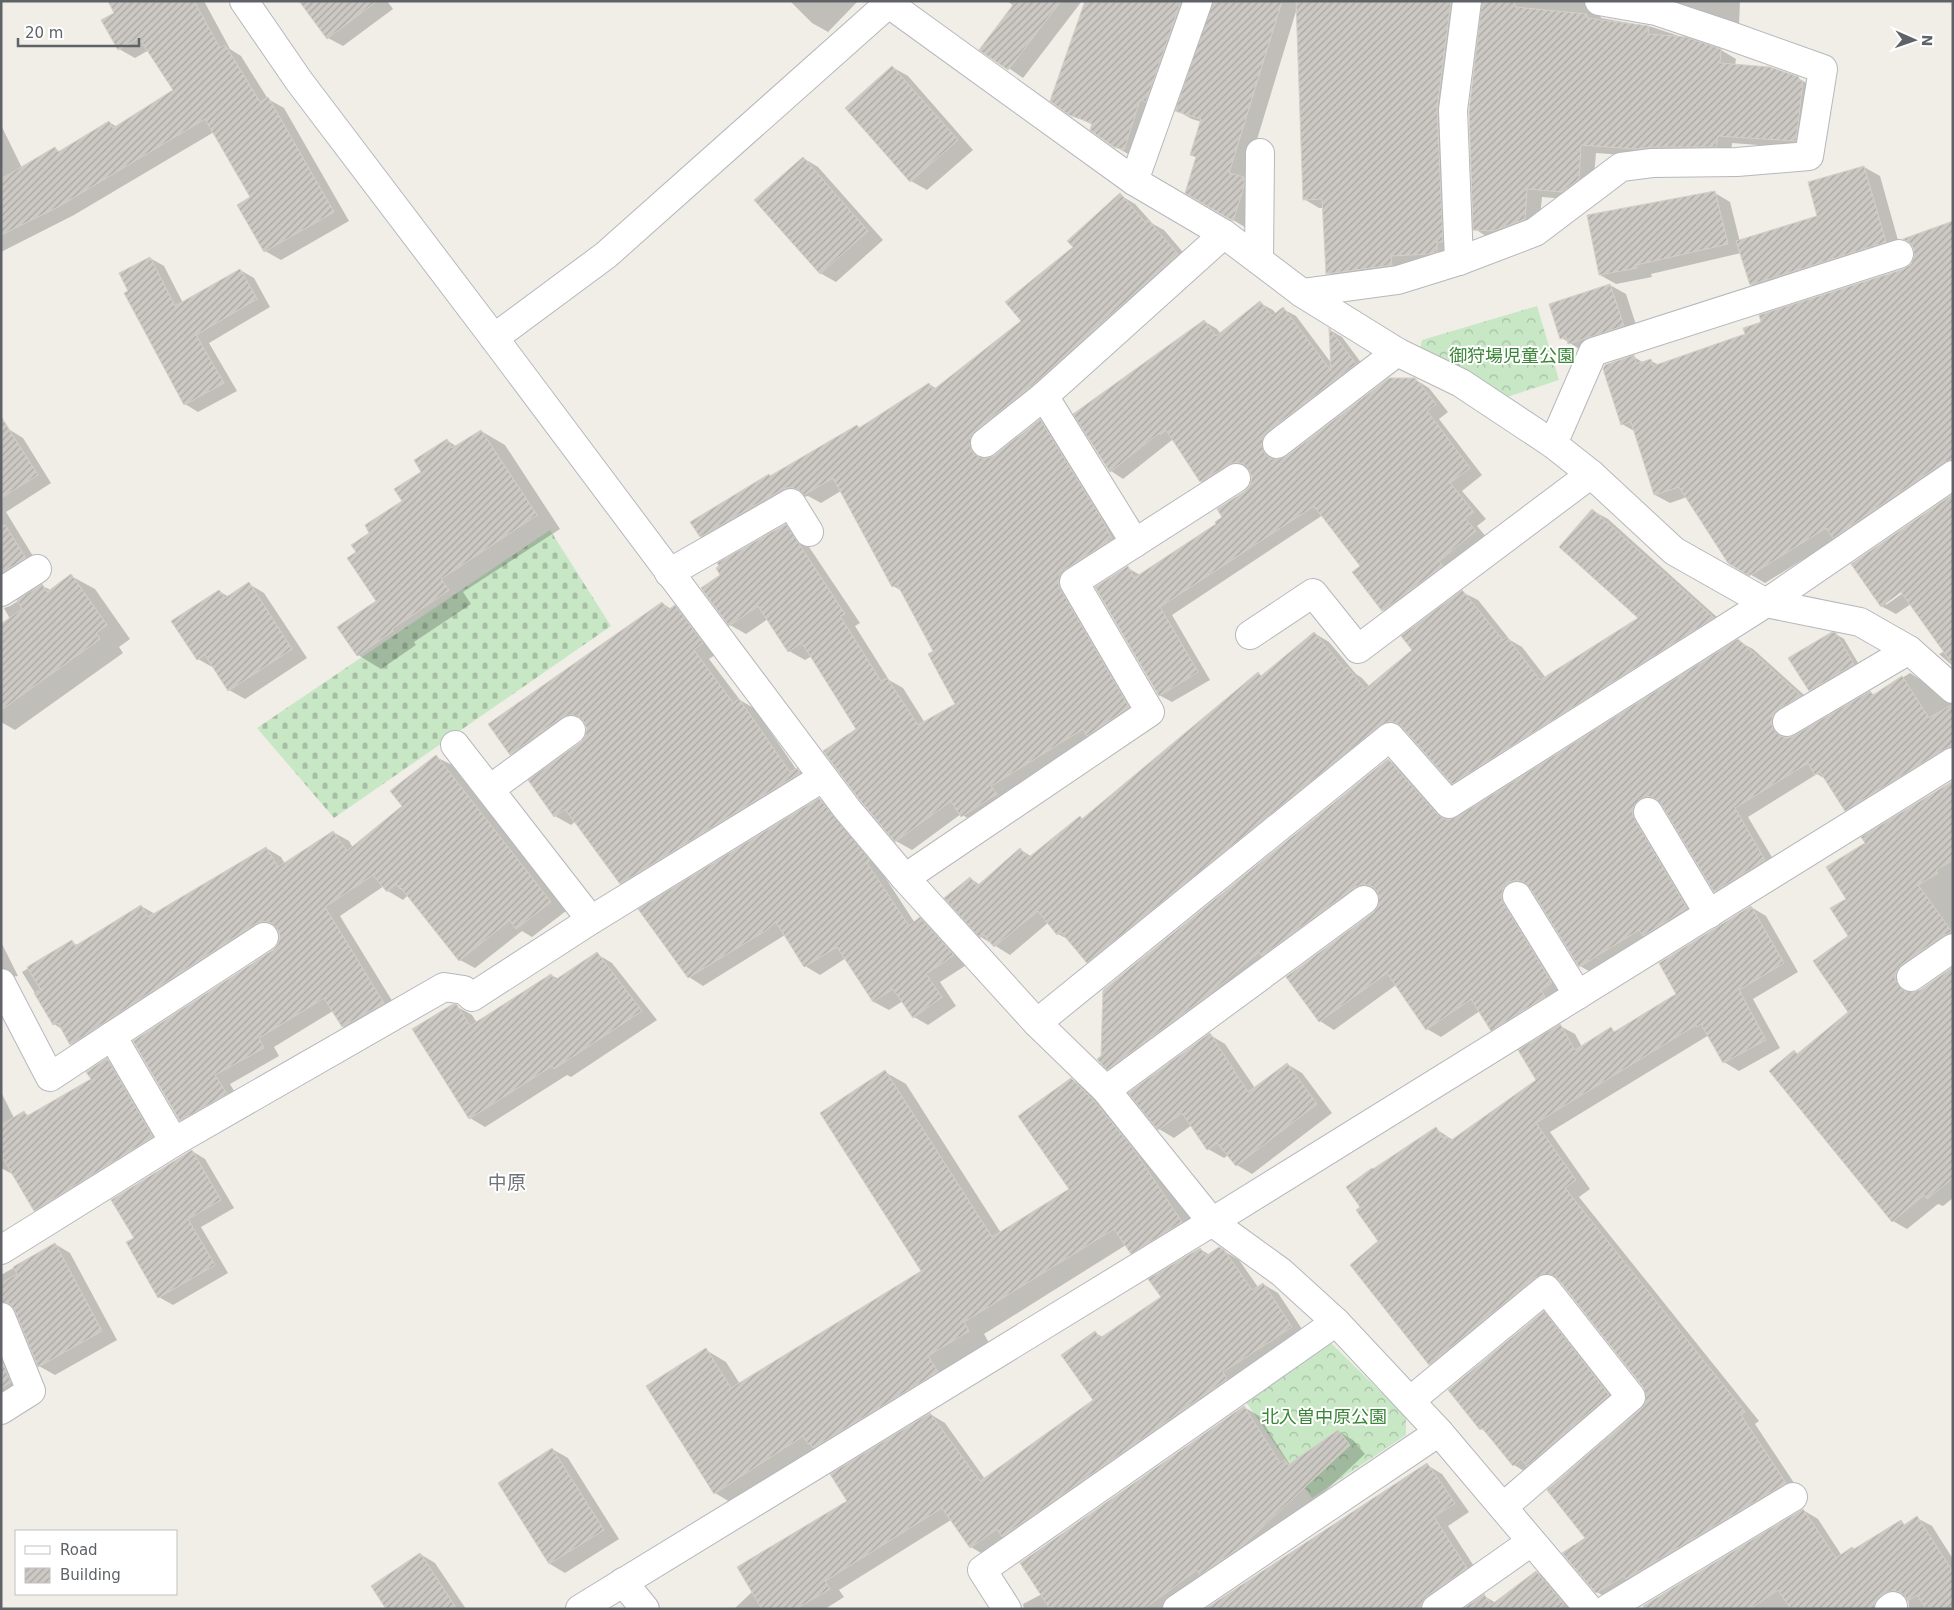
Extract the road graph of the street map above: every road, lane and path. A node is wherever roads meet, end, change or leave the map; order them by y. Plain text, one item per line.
1 (244, 1) edge
2 (1198, 1) edge
3 (1466, 1) edge
4 (1599, 1) edge
5 (886, 3) edge
6 (1656, 6) edge
7 (1260, 153) dead end
8 (1134, 181) junction
9 (1224, 234) junction
10 (1899, 254) dead end
11 (1259, 260) junction
12 (1460, 261) junction
13 (1302, 293) junction
14 (494, 338) junction
15 (1397, 352) junction
16 (1044, 396) junction
17 (986, 443) dead end
18 (1276, 444) dead end
19 (1553, 444) junction
20 (1591, 474) junction
21 (1953, 475) edge
22 (1236, 478) dead end
23 (809, 532) dead end
24 (1135, 542) junction
25 (37, 570) dead end
26 (669, 573) junction
27 (1, 592) edge
28 (1766, 603) junction
29 (1250, 635) dead end
30 (1909, 650) junction
31 (1953, 689) edge
32 (1787, 722) dead end
33 (571, 730) dead end
34 (455, 745) dead end
35 (1953, 762) edge
36 (822, 778) junction
37 (490, 789) junction
38 (1648, 812) dead end
39 (905, 878) junction
40 (1517, 896) dead end
41 (1364, 900) dead end
42 (1709, 914) junction
43 (592, 920) junction
44 (264, 937) dead end
45 (1953, 948) edge
46 (1911, 977) dead end
47 (1, 983) edge
48 (1578, 995) junction
49 (1037, 1023) junction
50 (112, 1036) junction
51 (1106, 1090) junction
52 (174, 1142) junction
53 (1212, 1222) junction
54 (1, 1250) edge
55 (1, 1317) edge
56 (1336, 1322) junction
57 (1411, 1400) junction
58 (1, 1410) edge
59 (1440, 1432) junction
60 (1793, 1497) dead end
61 (1503, 1507) junction
62 (1531, 1542) junction
63 (623, 1582) junction
64 (580, 1609) edge
65 (645, 1609) edge
66 (1008, 1609) edge
67 (1177, 1609) edge
68 (1436, 1609) edge
69 (1589, 1609) edge
70 (1606, 1609) edge

1 - 14 street
2 - 8 street
3 - 12 street
4 - 6 street
5 - 8 street
5 - 14 street
6 - 12 street
7 - 11 street
8 - 9 street
9 - 11 street
9 - 16 street
10 - 19 street
11 - 13 street
12 - 13 street
13 - 15 street
14 - 26 street
15 - 18 street
15 - 19 street
16 - 17 street
16 - 24 street
19 - 20 street
20 - 28 street
20 - 29 street
21 - 28 street
22 - 24 street
23 - 26 street
24 - 39 street
25 - 27 street
26 - 36 street
28 - 30 street
28 - 49 street
30 - 31 street
30 - 32 street
33 - 37 street
34 - 37 street
35 - 42 street
36 - 39 street
36 - 43 street
37 - 43 street
38 - 42 street
39 - 49 street
40 - 48 street
41 - 51 street
42 - 48 street
43 - 52 street
44 - 50 street
45 - 46 street
47 - 50 street
48 - 53 street
49 - 51 street
50 - 52 street
51 - 53 street
52 - 54 street
53 - 56 street
53 - 63 street
55 - 58 street
56 - 57 street
56 - 66 street
57 - 59 street
57 - 61 street
59 - 61 street
59 - 67 street
60 - 70 street
61 - 62 street
62 - 68 street
62 - 69 street
63 - 64 street
63 - 65 street

